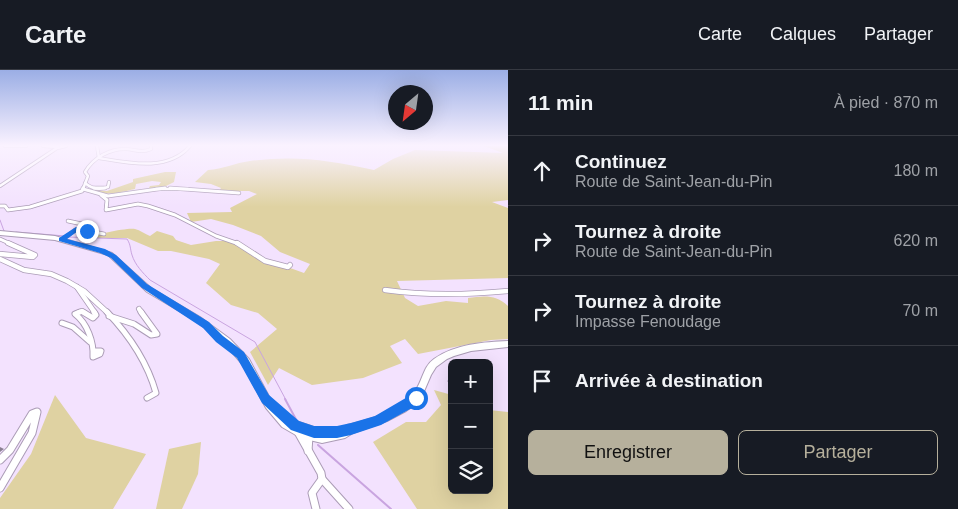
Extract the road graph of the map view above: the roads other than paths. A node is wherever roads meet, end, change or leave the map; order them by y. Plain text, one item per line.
1 (30, 166) edge
2 (87, 166) edge
3 (109, 182) dead end
4 (85, 183) junction
5 (0, 186) edge
6 (83, 189) junction
7 (239, 193) dead end
8 (101, 195) junction
9 (0, 206) edge
10 (181, 213) dead end
11 (185, 220) junction
12 (68, 221) dead end
13 (84, 230) junction
14 (0, 234) edge
15 (104, 234) dead end
16 (65, 237) junction
17 (226, 238) junction
18 (241, 239) dead end
19 (0, 240) edge
20 (0, 254) edge
21 (0, 259) edge
22 (290, 266) dead end
23 (77, 287) junction
24 (385, 290) dead end
25 (508, 291) edge
26 (139, 309) dead end
27 (109, 316) junction
28 (62, 323) dead end
29 (91, 342) junction
30 (508, 344) edge
31 (94, 351) dead end
32 (147, 398) dead end
33 (266, 399) junction
34 (351, 429) junction
35 (297, 431) junction
36 (308, 436) junction
37 (308, 451) junction
38 (0, 460) edge
39 (322, 479) junction
40 (0, 488) edge
41 (316, 509) edge
42 (349, 509) edge

1 - 5 street
2 - 4 street
3 - 4 street
4 - 6 street
6 - 8 street
6 - 9 street
7 - 8 street
8 - 11 street
10 - 11 street
11 - 17 street
12 - 13 street
13 - 15 street
13 - 16 street
14 - 16 main road
16 - 33 main road
17 - 18 street
17 - 22 street
19 - 20 street
21 - 23 street
23 - 27 street
23 - 29 street
24 - 25 street
26 - 27 street
27 - 32 street
28 - 29 street
29 - 31 street
30 - 34 main road
33 - 34 main road
33 - 35 main road
34 - 36 main road
35 - 36 main road
35 - 37 street
36 - 37 street
37 - 39 street
38 - 40 street
39 - 41 street
39 - 42 street

